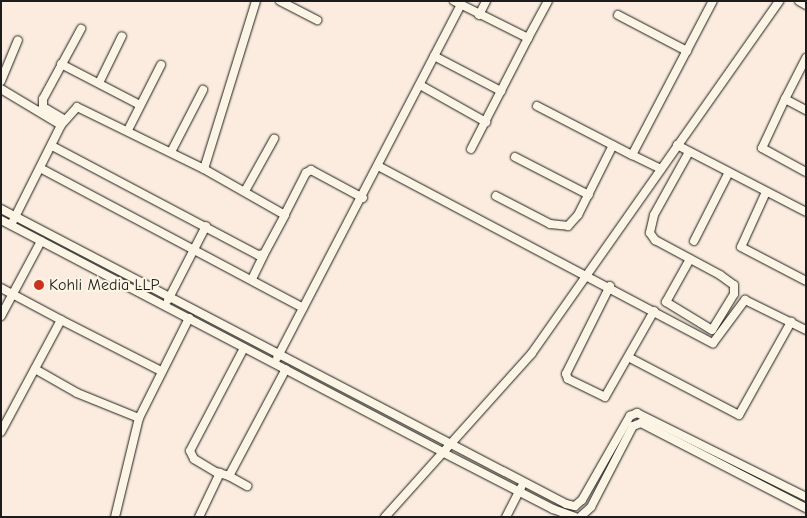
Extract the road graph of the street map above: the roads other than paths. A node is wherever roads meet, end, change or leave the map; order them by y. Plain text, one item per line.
1 (256, 1) edge
2 (280, 1) edge
3 (486, 1) edge
4 (548, 1) edge
5 (713, 1) edge
6 (779, 1) edge
7 (799, 1) edge
8 (458, 3) edge
9 (806, 5) edge
10 (618, 15) dead end
11 (479, 16) junction
12 (318, 20) dead end
13 (81, 30) dead end
14 (122, 36) dead end
15 (528, 38) junction
16 (18, 40) dead end
17 (687, 51) junction
18 (434, 56) junction
19 (806, 58) edge
20 (61, 64) junction
21 (162, 65) dead end
22 (804, 68) edge
23 (1, 81) edge
24 (99, 83) junction
25 (420, 85) junction
26 (1, 89) edge
27 (203, 90) dead end
28 (501, 91) junction
29 (785, 99) junction
30 (140, 106) junction
31 (537, 106) dead end
32 (806, 110) edge
33 (63, 122) junction
34 (486, 122) junction
35 (128, 130) junction
36 (274, 139) dead end
37 (612, 144) junction
38 (677, 145) junction
39 (52, 146) junction
40 (472, 149) dead end
41 (171, 152) junction
42 (690, 152) junction
43 (632, 154) junction
44 (515, 157) dead end
45 (378, 166) junction
46 (40, 168) junction
47 (204, 169) junction
48 (660, 169) junction
49 (730, 172) junction
50 (806, 172) edge
51 (245, 191) junction
52 (766, 192) junction
53 (589, 195) junction
54 (496, 196) dead end
55 (363, 198) junction
56 (1, 209) edge
57 (806, 212) edge
58 (286, 214) junction
59 (16, 217) junction
60 (1, 220) edge
61 (11, 225) junction
62 (206, 226) junction
63 (40, 241) junction
64 (694, 241) dead end
65 (194, 249) junction
66 (263, 256) junction
67 (690, 259) junction
68 (589, 275) junction
69 (252, 279) junction
70 (806, 281) edge
71 (610, 286) junction
72 (1, 288) edge
73 (13, 294) junction
74 (170, 297) junction
75 (165, 306) junction
76 (303, 308) junction
77 (654, 311) junction
78 (1, 316) edge
79 (189, 318) junction
80 (62, 320) junction
81 (791, 322) junction
82 (806, 330) edge
83 (244, 348) junction
84 (279, 354) junction
85 (630, 358) junction
86 (275, 363) junction
87 (286, 368) junction
88 (35, 369) junction
89 (162, 371) junction
90 (634, 414) junction
91 (139, 418) junction
92 (636, 424) junction
93 (1, 432) edge
94 (451, 442) junction
95 (442, 452) junction
96 (220, 473) junction
97 (759, 473) junction
98 (229, 476) junction
99 (524, 481) junction
100 (755, 482) junction
101 (247, 486) dead end
102 (519, 491) junction
103 (806, 497) edge
104 (575, 506) junction
105 (806, 508) edge
106 (115, 517) edge
107 (199, 517) edge
108 (385, 517) edge
109 (506, 517) edge
110 (578, 517) edge

1 - 47 street
2 - 12 street
3 - 11 street
4 - 15 street
5 - 17 street
6 - 38 street
7 - 9 street
8 - 11 street
8 - 18 street
10 - 17 street
11 - 15 street
13 - 20 street
14 - 24 street
15 - 28 street
16 - 23 street
17 - 43 street
18 - 25 street
18 - 28 street
19 - 22 street
20 - 24 street
20 - 33 street
21 - 30 street
22 - 29 street
24 - 30 street
25 - 34 street
25 - 45 street
26 - 33 street
27 - 41 street
28 - 34 street
29 - 32 street
29 - 50 street
30 - 35 street
31 - 37 street
33 - 35 street
33 - 39 street
34 - 40 street
35 - 41 street
36 - 51 street
37 - 43 street
37 - 53 street
38 - 42 street
38 - 48 street
39 - 46 street
39 - 62 street
41 - 47 street
42 - 49 street
42 - 67 street
43 - 48 street
44 - 53 street
45 - 55 street
45 - 68 street
46 - 59 street
46 - 65 street
47 - 51 street
48 - 68 street
49 - 52 street
49 - 64 street
51 - 58 street
52 - 57 street
52 - 70 street
53 - 54 street
55 - 58 street
55 - 76 street
56 - 59 street
58 - 66 street
59 - 61 street
59 - 74 street
60 - 61 street
61 - 63 street
62 - 65 street
62 - 66 street
63 - 73 street
63 - 75 street
65 - 69 street
65 - 74 street
66 - 69 street
67 - 67 street
68 - 71 street
68 - 94 street
69 - 76 street
71 - 77 street
71 - 85 street
72 - 73 street
73 - 78 street
73 - 80 street
74 - 75 street
74 - 84 street
75 - 79 street
76 - 84 street
77 - 81 street
77 - 85 street
79 - 83 street
79 - 89 street
80 - 88 street
80 - 89 street
81 - 82 street
81 - 85 street
83 - 86 street
83 - 96 street
84 - 86 street
84 - 94 street
86 - 87 street
87 - 95 street
87 - 98 street
88 - 91 street
88 - 93 street
89 - 91 street
90 - 92 street
90 - 97 street
90 - 104 street
91 - 106 street
92 - 100 street
92 - 110 street
94 - 95 street
94 - 99 street
95 - 102 street
95 - 108 street
96 - 98 street
96 - 107 street
97 - 100 street
97 - 103 street
98 - 101 street
99 - 102 street
99 - 104 street
100 - 105 street
102 - 109 street
102 - 110 street
104 - 110 street

